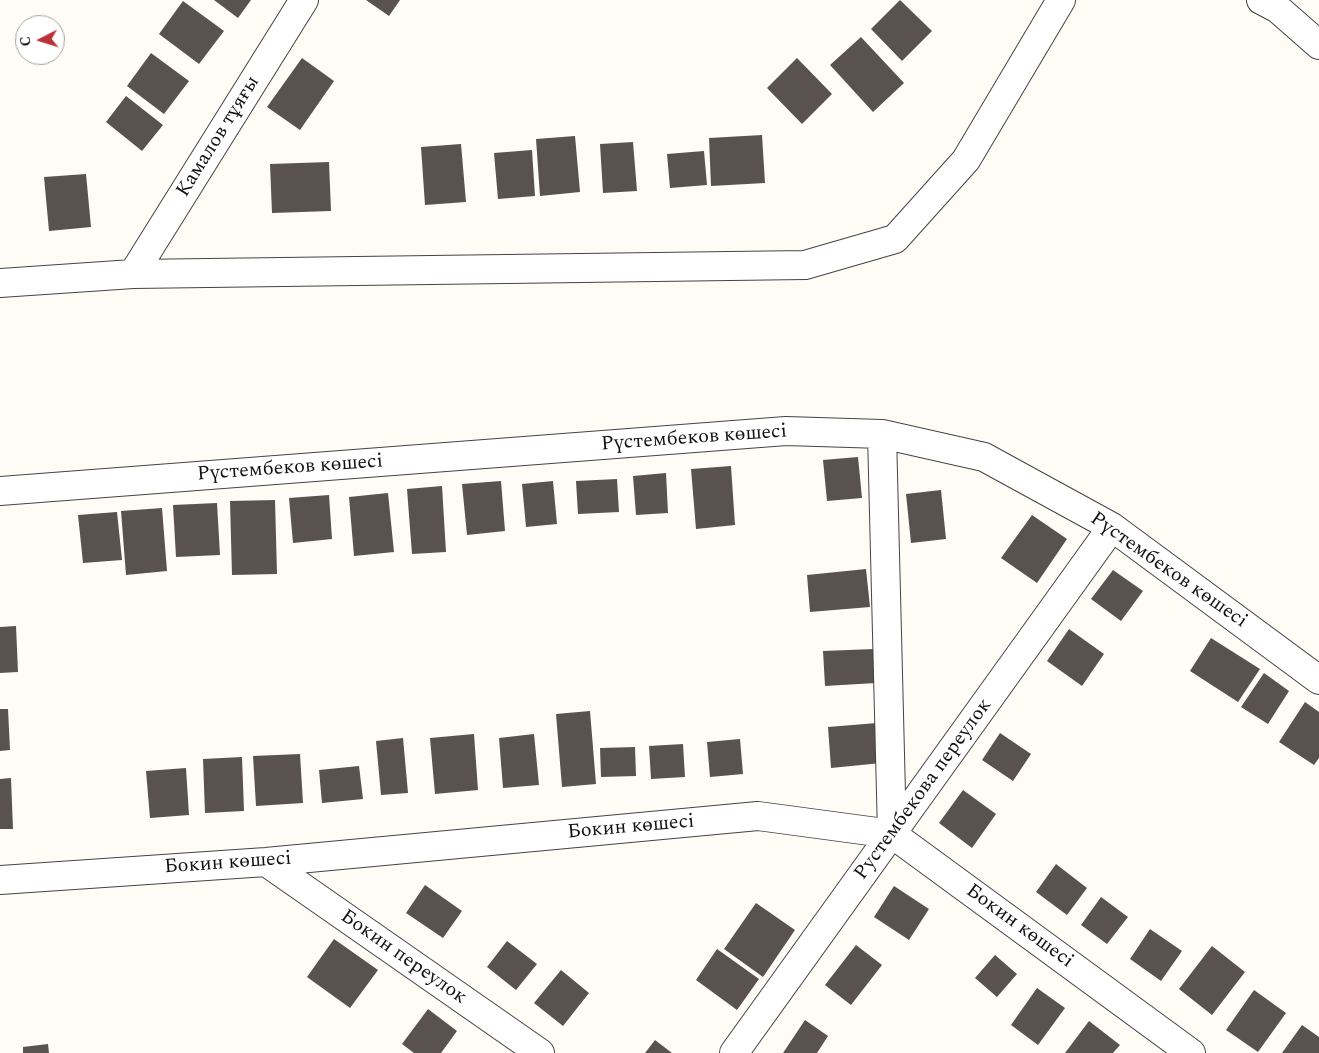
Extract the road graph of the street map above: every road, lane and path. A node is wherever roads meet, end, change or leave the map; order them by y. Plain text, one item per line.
1 (304, 0) edge
2 (1061, 0) edge
3 (1261, 0) edge
4 (1319, 44) edge
5 (133, 274) junction
6 (0, 283) edge
7 (882, 434) junction
8 (0, 491) edge
9 (1112, 527) junction
10 (1319, 680) edge
11 (892, 834) junction
12 (266, 862) junction
13 (0, 880) edge
14 (540, 1053) edge
15 (734, 1053) edge
16 (1191, 1053) edge

1 - 5 street, Камалов тұяғы
2 - 5 street
3 - 4 street
5 - 6 street
7 - 8 street, Рүстембеков көшесі
7 - 9 street, Рүстембеков көшесі
7 - 11 street
9 - 10 street, Рүстембеков көшесі
9 - 11 street, Рустембекова переулок
11 - 12 street, Бокин көшесі
11 - 15 street, Рустембекова переулок
11 - 16 street, Бокин көшесі
12 - 13 street, Бокин көшесі
12 - 14 street, Бокин переулок

